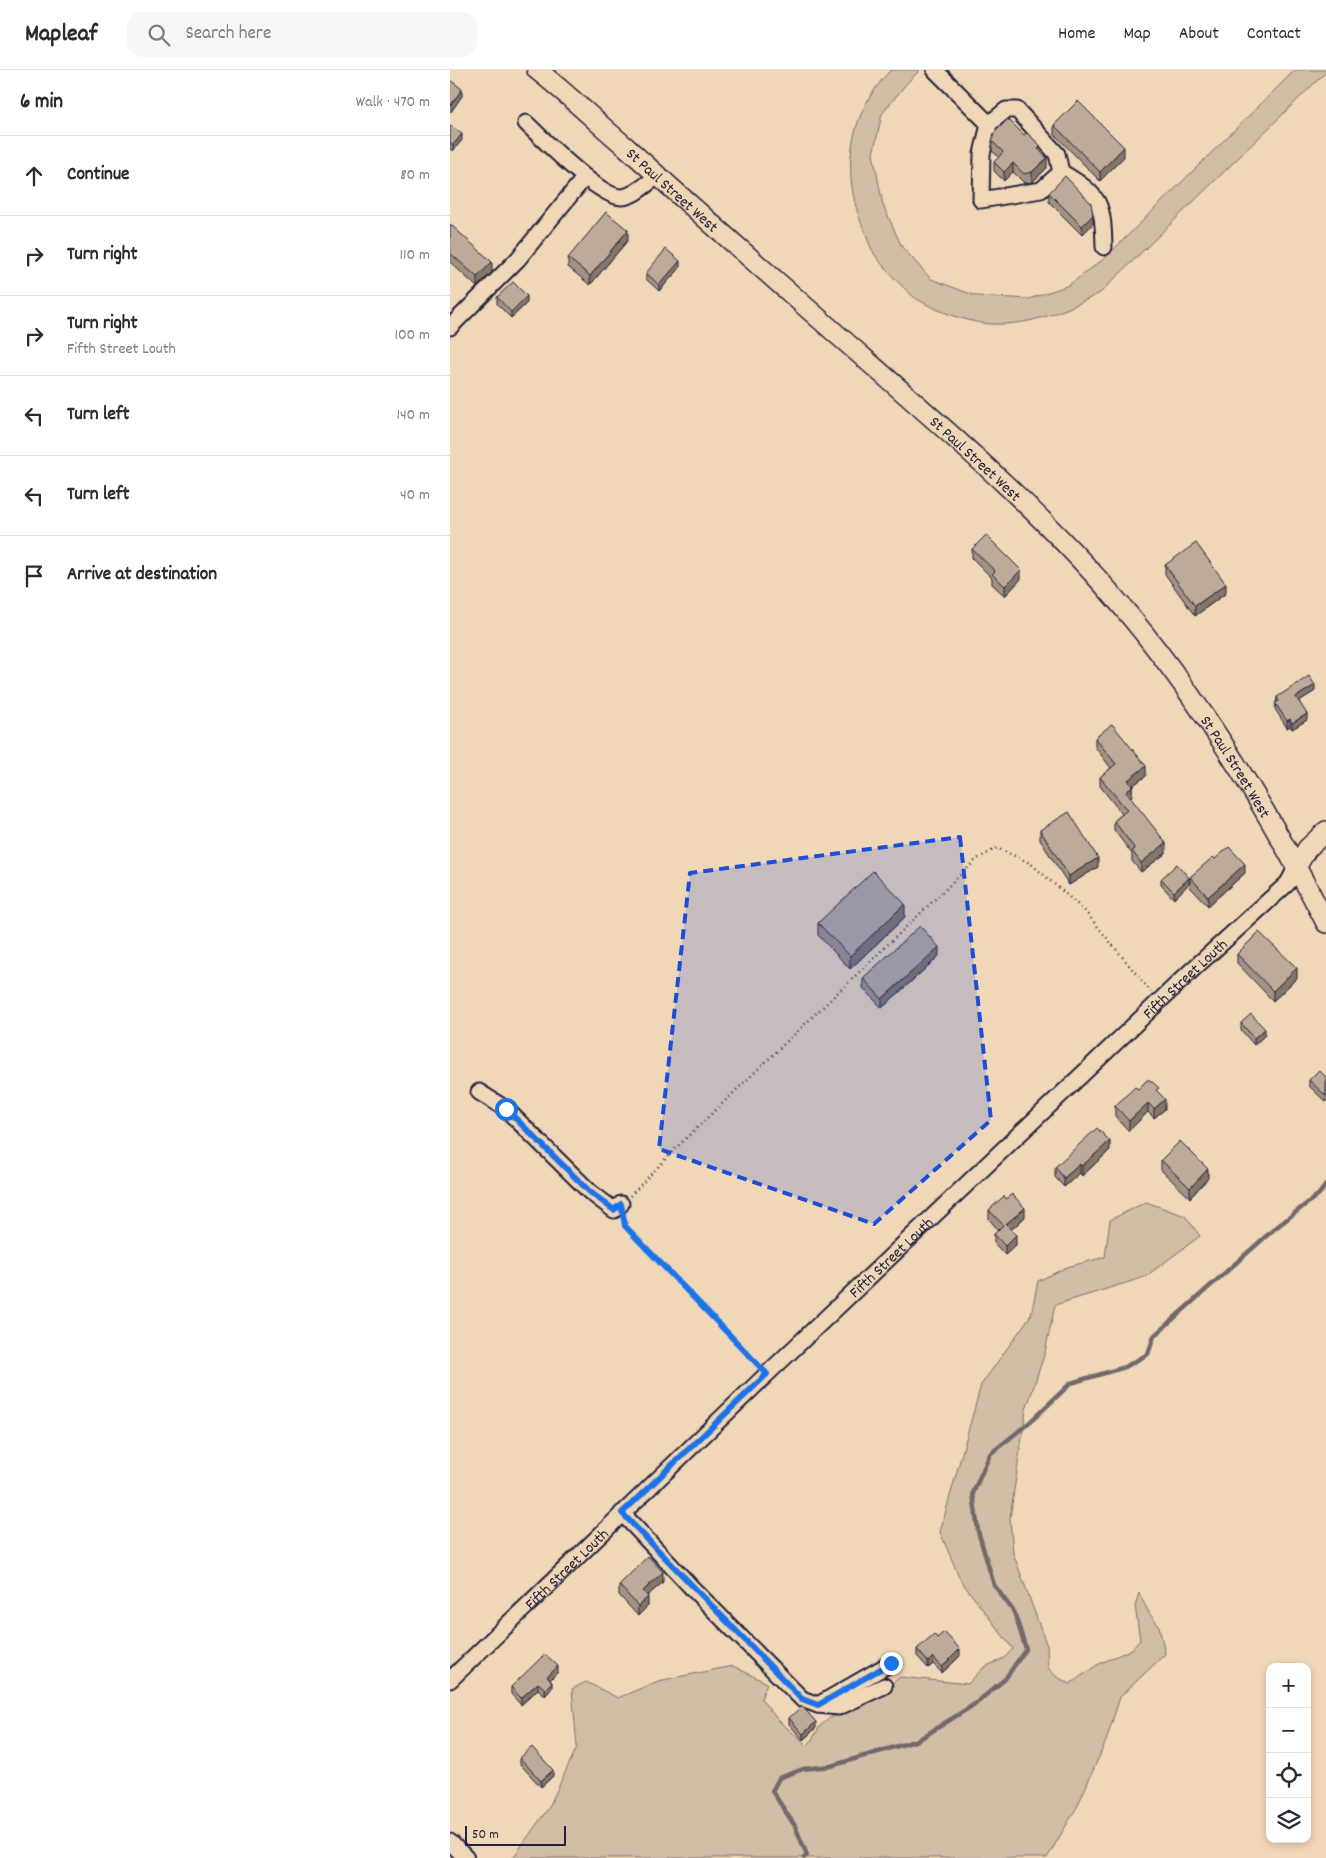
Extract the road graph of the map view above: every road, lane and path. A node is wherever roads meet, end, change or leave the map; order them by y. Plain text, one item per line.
1 (537, 70) edge
2 (935, 70) edge
3 (526, 123) dead end
4 (989, 124) junction
5 (1061, 172) junction
6 (658, 176) junction
7 (585, 177) junction
8 (1104, 247) dead end
9 (450, 327) edge
10 (1326, 831) edge
11 (1297, 866) junction
12 (1326, 923) edge
13 (1159, 1002) junction
14 (478, 1092) dead end
15 (621, 1204) junction
16 (767, 1374) junction
17 (622, 1513) junction
18 (891, 1663) dead end
19 (450, 1680) edge
20 (884, 1686) dead end
21 (818, 1705) junction
22 (450, 1842) edge
23 (466, 1858) edge

1 - 6 main road, St Paul Street West
2 - 4 street
3 - 7 street
4 - 5 street
4 - 5 street
5 - 8 street
6 - 7 street
6 - 11 main road, St Paul Street West
7 - 9 street
10 - 11 main road, Fifth Street Louth
11 - 12 main road, St Paul Street West
11 - 13 street, Fifth Street Louth
13 - 15 path
13 - 16 street, Fifth Street Louth
14 - 15 street
15 - 16 path
16 - 17 street, Fifth Street Louth
17 - 19 street, Fifth Street Louth
17 - 21 street
18 - 21 street
20 - 21 street
22 - 23 street

